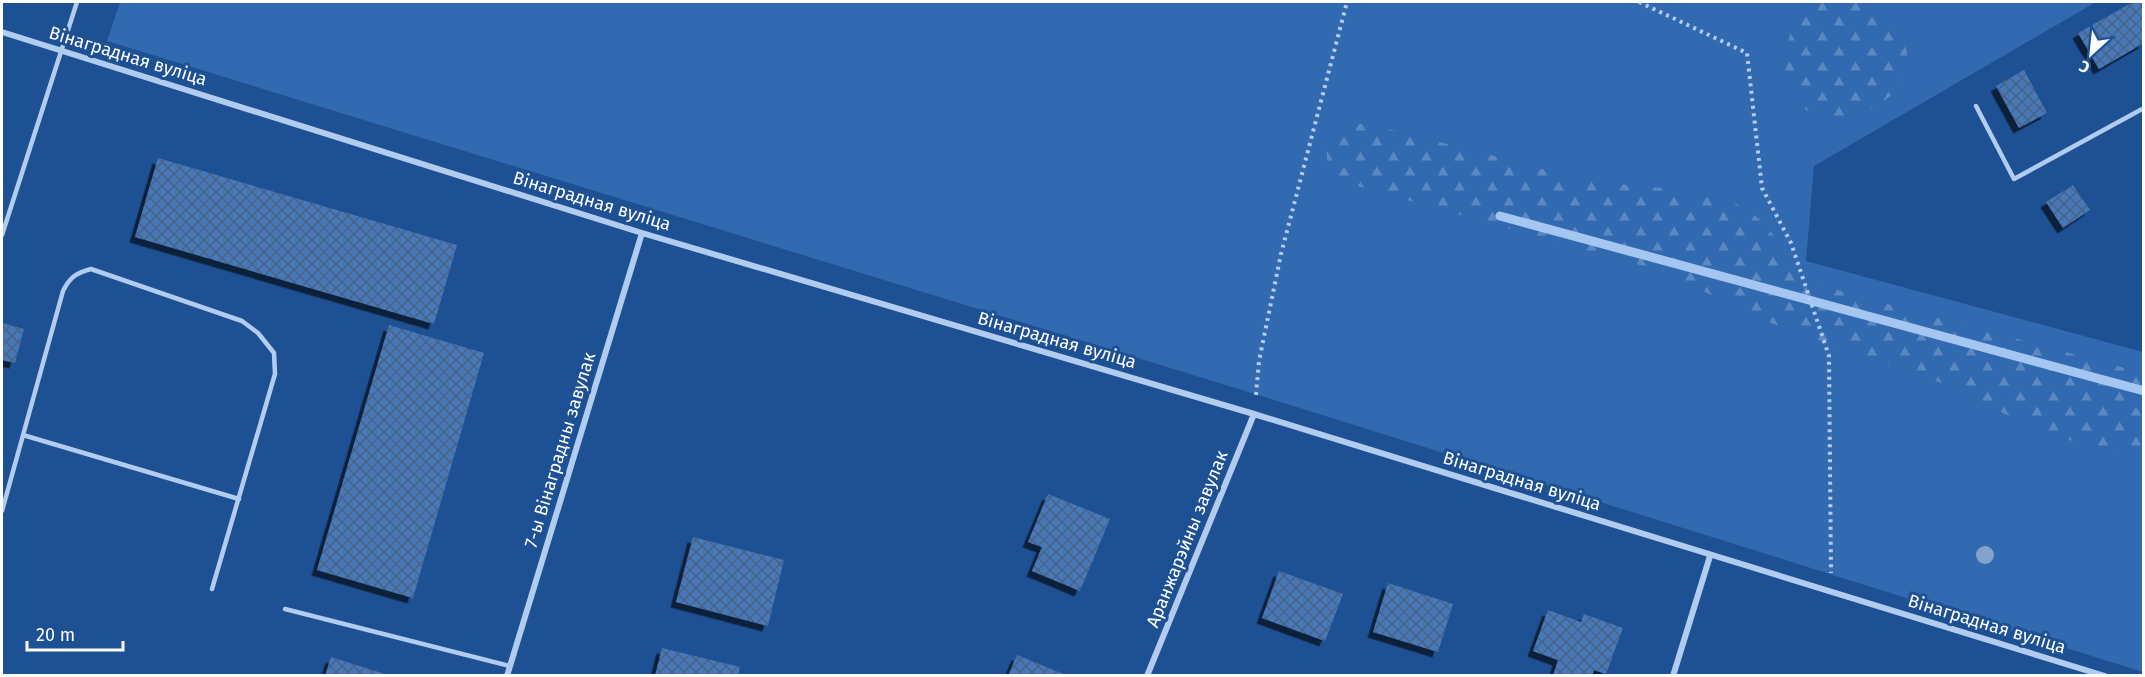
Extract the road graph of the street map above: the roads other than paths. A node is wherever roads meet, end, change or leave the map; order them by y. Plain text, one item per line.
1 (77, 2) edge
2 (2, 32) edge
3 (62, 51) junction
4 (1976, 106) dead end
5 (2144, 108) edge
6 (642, 233) junction
7 (2, 235) edge
8 (1254, 414) junction
9 (23, 435) junction
10 (239, 498) junction
11 (2, 511) edge
12 (1710, 555) junction
13 (212, 589) dead end
14 (285, 609) dead end
15 (510, 666) junction
16 (507, 675) edge
17 (1148, 675) edge
18 (1673, 675) edge
19 (2105, 675) edge

1 - 3 lane
2 - 3 street, Вінаградная вуліца
3 - 6 street, Вінаградная вуліца
3 - 7 lane
4 - 5 lane
6 - 8 street, Вінаградная вуліца
6 - 15 street, 7-ы Вінаградны завулак
8 - 12 street, Вінаградная вуліца
8 - 17 street, Аранжарэйны завулак
9 - 10 lane
9 - 10 lane
9 - 11 lane
10 - 13 lane
12 - 18 street
12 - 19 street, Вінаградная вуліца
14 - 15 lane
15 - 16 street, 7-ы Вінаградны завулак

